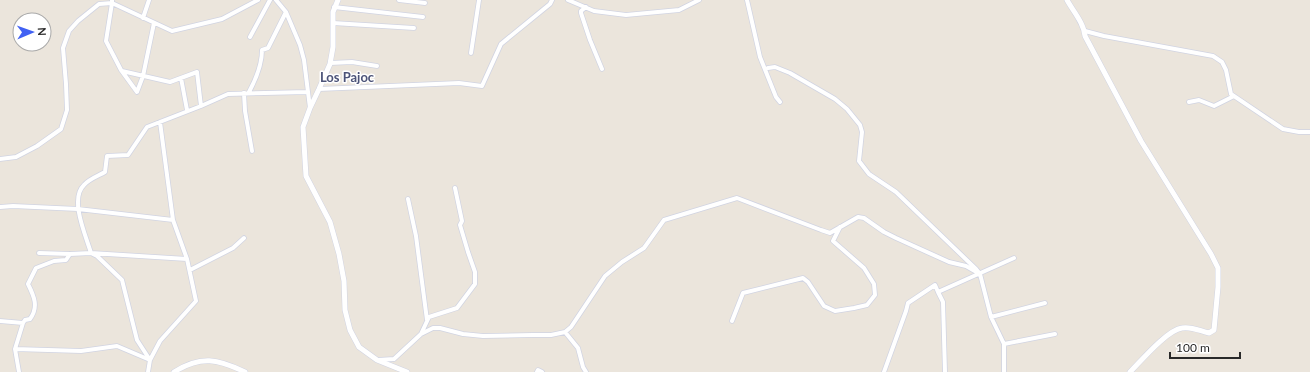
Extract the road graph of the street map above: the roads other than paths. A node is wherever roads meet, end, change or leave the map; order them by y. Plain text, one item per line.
1 (149, 0) edge
2 (258, 0) edge
3 (270, 0) edge
4 (276, 0) edge
5 (338, 0) edge
6 (399, 0) edge
7 (479, 0) edge
8 (552, 0) edge
9 (568, 0) edge
10 (699, 0) edge
11 (747, 0) edge
12 (1067, 0) edge
13 (112, 1) edge
14 (425, 3) dead end
15 (334, 7) junction
16 (586, 8) junction
17 (286, 12) junction
18 (423, 17) dead end
19 (143, 18) junction
20 (154, 23) junction
21 (334, 23) junction
22 (414, 28) dead end
23 (1085, 31) junction
24 (250, 37) dead end
25 (471, 53) dead end
26 (330, 63) junction
27 (377, 66) dead end
28 (768, 68) dead end
29 (602, 69) dead end
30 (121, 71) junction
31 (143, 76) junction
32 (181, 78) junction
33 (320, 89) junction
34 (249, 92) junction
35 (307, 92) junction
36 (244, 93) junction
37 (1234, 96) junction
38 (780, 102) dead end
39 (1189, 102) dead end
40 (201, 106) junction
41 (310, 108) junction
42 (187, 110) junction
43 (160, 122) junction
44 (1310, 132) edge
45 (252, 151) dead end
46 (0, 159) edge
47 (455, 188) dead end
48 (408, 199) dead end
49 (0, 207) edge
50 (78, 209) junction
51 (173, 220) junction
52 (840, 227) junction
53 (244, 238) dead end
54 (39, 252) dead end
55 (91, 253) junction
56 (70, 254) junction
57 (1014, 258) dead end
58 (187, 259) junction
59 (190, 270) junction
60 (980, 274) junction
61 (938, 292) junction
62 (1045, 302) dead end
63 (991, 317) junction
64 (427, 320) junction
65 (0, 321) edge
66 (732, 321) dead end
67 (22, 323) junction
68 (565, 332) junction
69 (420, 334) junction
70 (1055, 334) dead end
71 (1004, 344) junction
72 (15, 349) junction
73 (150, 360) junction
74 (377, 360) junction
75 (19, 372) edge
76 (148, 372) edge
77 (174, 372) edge
78 (245, 372) edge
79 (407, 372) edge
80 (536, 372) edge
81 (542, 372) edge
82 (586, 372) edge
83 (884, 372) edge
84 (945, 372) edge
85 (1004, 372) edge
86 (1130, 372) edge

1 - 19 street
2 - 20 street
3 - 24 street
4 - 17 street
5 - 15 street
6 - 14 street
7 - 25 street
8 - 33 street
9 - 16 street
10 - 16 street
11 - 38 street
12 - 23 street
13 - 19 street
13 - 30 street
13 - 46 street
15 - 18 street
15 - 21 street
16 - 29 street
17 - 34 street
17 - 35 street
19 - 20 street
20 - 31 street
21 - 22 street
21 - 26 street
23 - 37 street
23 - 86 street
26 - 27 street
26 - 33 street
28 - 60 street
30 - 31 street
30 - 31 street
31 - 32 street
32 - 40 street
32 - 42 street
33 - 41 street
34 - 35 street
34 - 36 street
35 - 41 street
36 - 40 street
36 - 45 street
37 - 39 street
37 - 44 street
40 - 42 street
41 - 74 street
42 - 43 street
43 - 50 street
43 - 51 street
47 - 64 street
48 - 64 street
49 - 50 street
50 - 51 street
50 - 55 street
51 - 58 street
52 - 60 street
52 - 66 street
52 - 68 street
53 - 59 street
54 - 56 street
55 - 56 street
55 - 58 street
55 - 73 street
56 - 67 street
57 - 60 street
58 - 59 street
59 - 73 street
60 - 61 street
60 - 63 street
61 - 83 street
61 - 84 street
62 - 63 street
63 - 71 street
64 - 69 street
65 - 67 street
67 - 72 street
68 - 69 street
68 - 82 street
69 - 74 street
70 - 71 street
71 - 85 street
72 - 73 street
72 - 75 street
73 - 76 street
74 - 79 street
77 - 78 street
80 - 81 street

